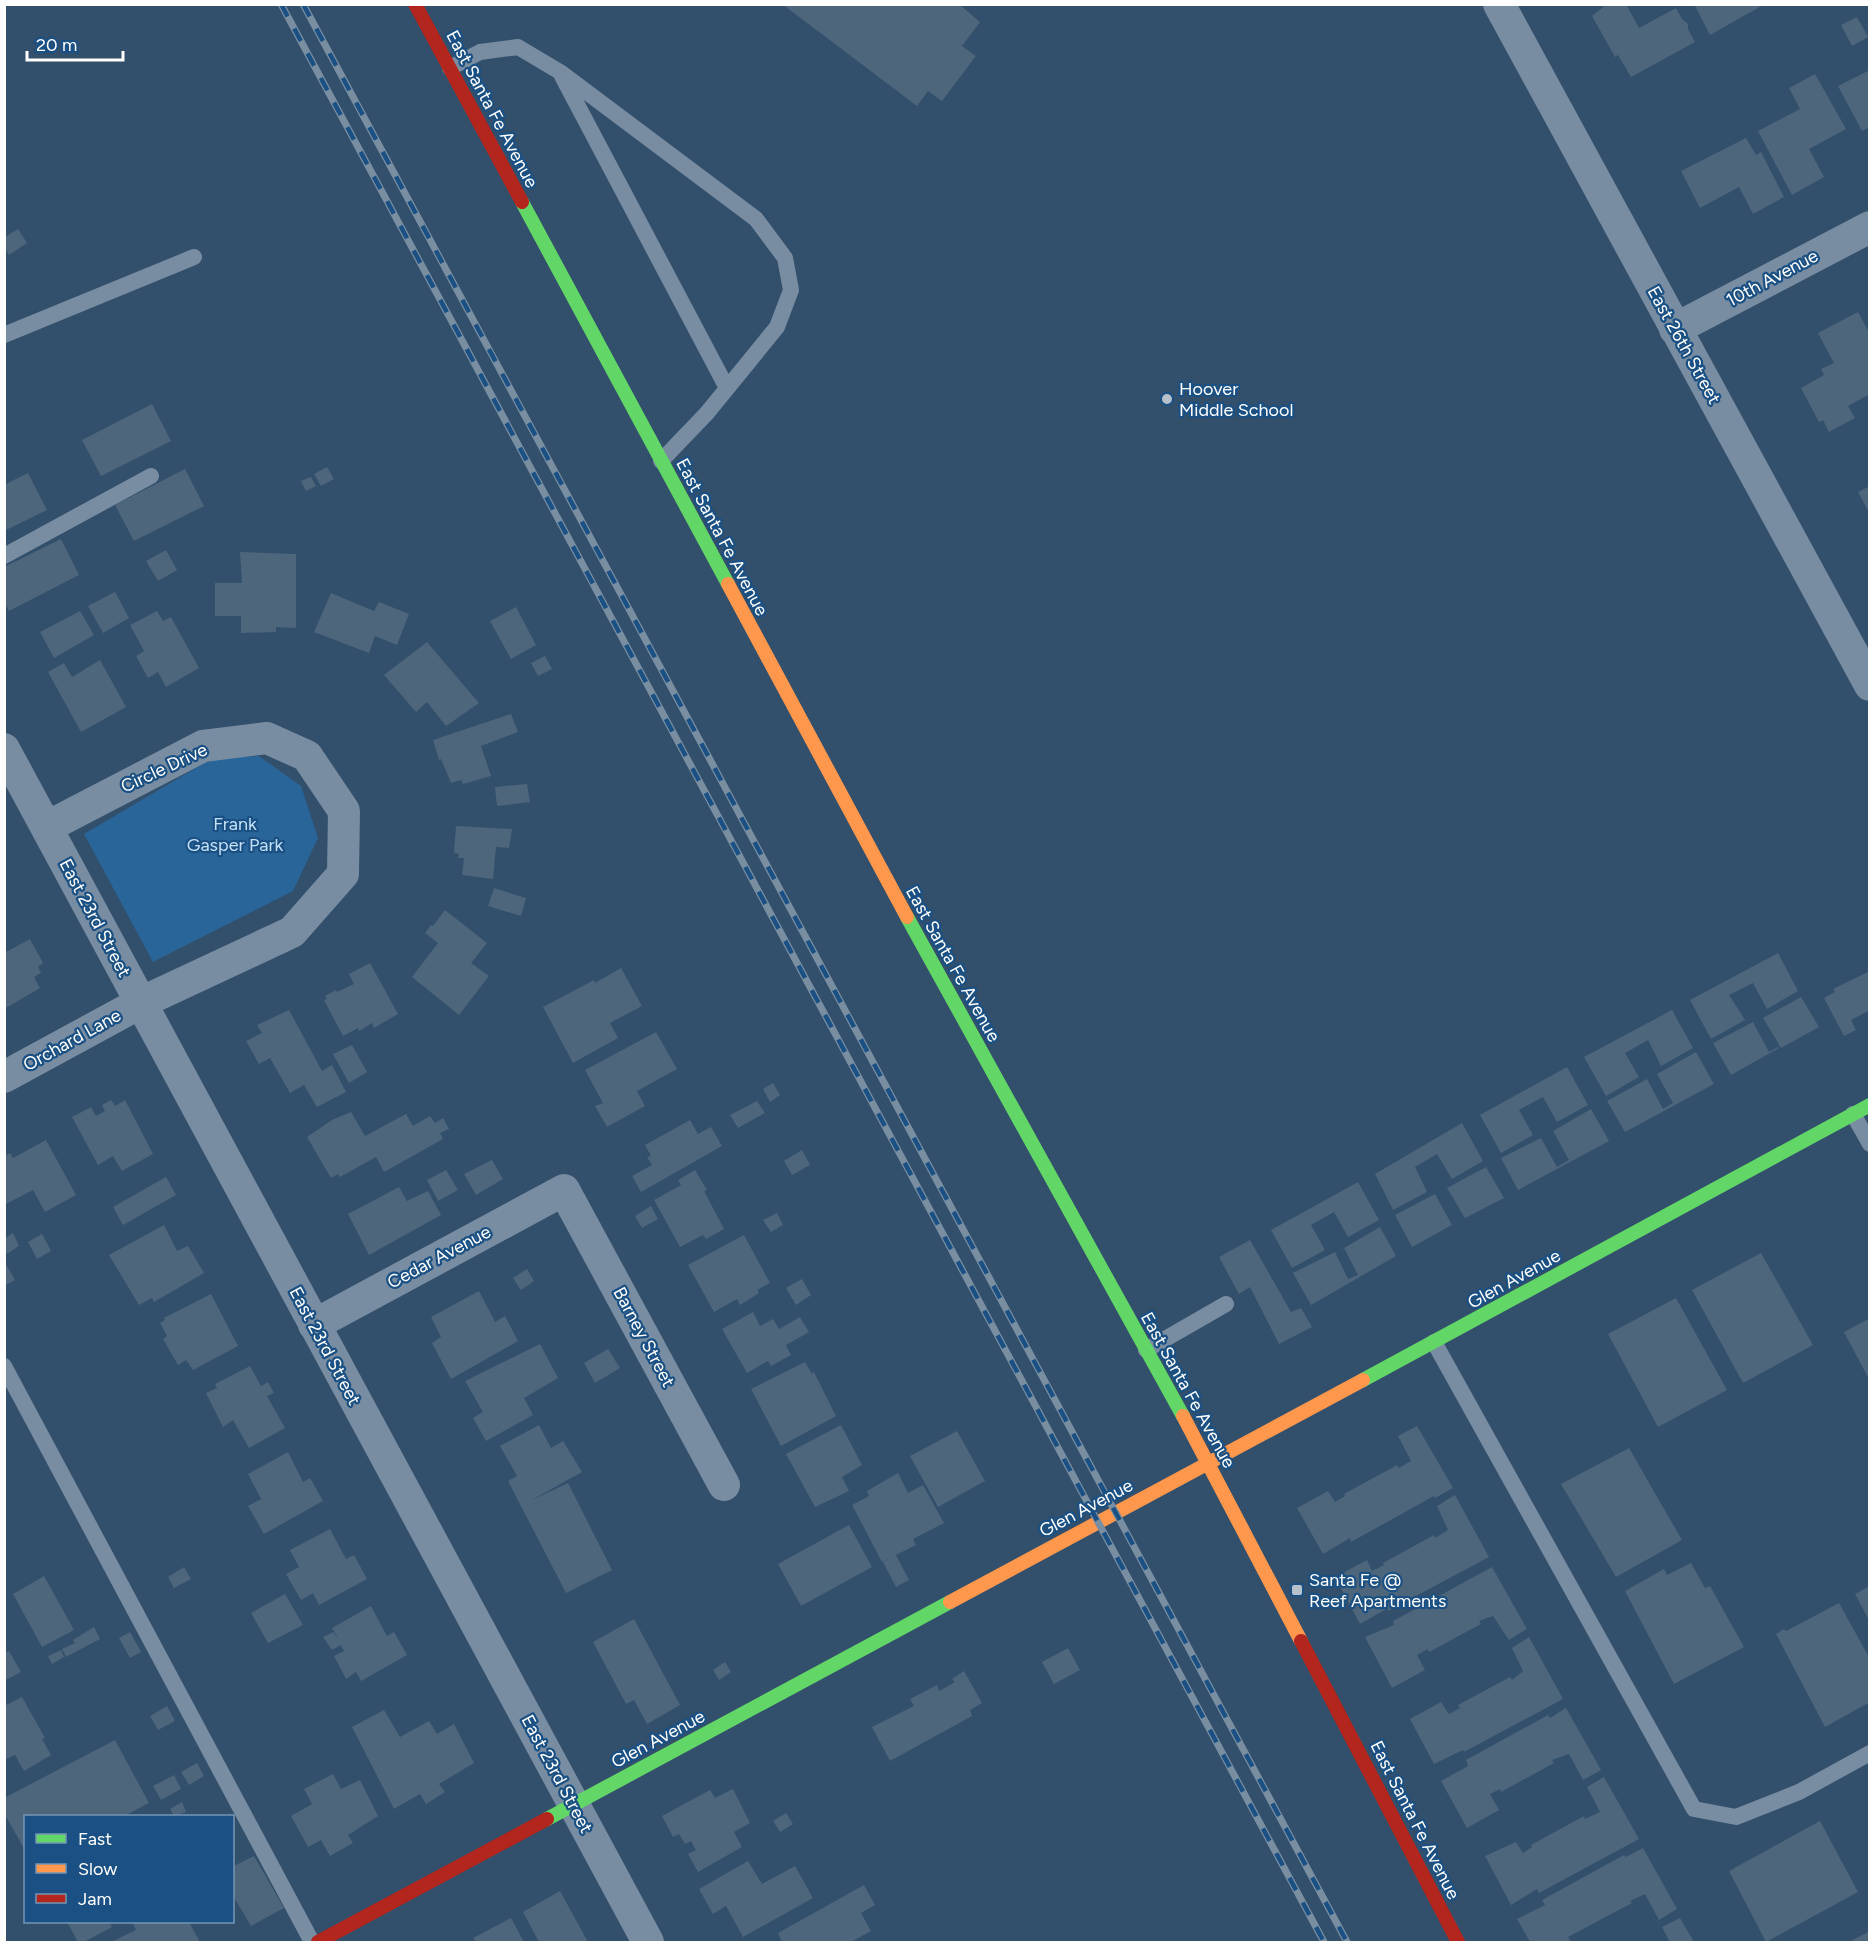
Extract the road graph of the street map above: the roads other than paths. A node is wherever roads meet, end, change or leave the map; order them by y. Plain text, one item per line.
1 (415, 4) edge
2 (1499, 4) edge
3 (450, 68) junction
4 (560, 72) junction
5 (1869, 227) edge
6 (194, 257) dead end
7 (1676, 329) junction
8 (4, 335) edge
9 (727, 388) junction
10 (661, 461) junction
11 (151, 476) dead end
12 (4, 556) edge
13 (1861, 650) edge
14 (1869, 685) edge
15 (4, 750) edge
16 (47, 827) junction
17 (140, 1004) junction
18 (4, 1077) edge
19 (1869, 1105) edge
20 (1853, 1114) junction
21 (1869, 1144) edge
22 (564, 1190) joint
23 (1226, 1304) dead end
24 (314, 1325) junction
25 (1434, 1342) junction
26 (1146, 1350) junction
27 (4, 1366) edge
28 (1209, 1462) junction
29 (724, 1485) dead end
30 (1869, 1753) edge
31 (573, 1805) junction
32 (312, 1942) edge
33 (318, 1942) edge
34 (648, 1942) edge
35 (1458, 1942) edge

1 - 3 street, East Santa Fe Avenue
2 - 7 street, East 26th Street
3 - 4 lane
3 - 10 street, East Santa Fe Avenue
4 - 9 lane
4 - 9 lane
5 - 7 street, 10th Avenue
6 - 8 lane
7 - 13 street, East 26th Street
9 - 10 lane
10 - 26 street, East Santa Fe Avenue
11 - 12 lane
13 - 14 street, East 26th Street
15 - 16 street, East 23rd Street
16 - 17 street, East 23rd Street
16 - 17 street, Circle Drive
17 - 18 street, Orchard Lane
17 - 24 street, East 23rd Street
19 - 20 street, Glen Avenue
20 - 21 lane
20 - 25 street, Glen Avenue
22 - 24 street, Cedar Avenue
22 - 29 street, Barney Street
23 - 26 lane
24 - 31 street, East 23rd Street
25 - 28 street, Glen Avenue
25 - 30 lane
26 - 28 street, East Santa Fe Avenue
27 - 32 lane
28 - 31 street, Glen Avenue
28 - 35 street, East Santa Fe Avenue
31 - 33 street, Glen Avenue
31 - 34 street, East 23rd Street

